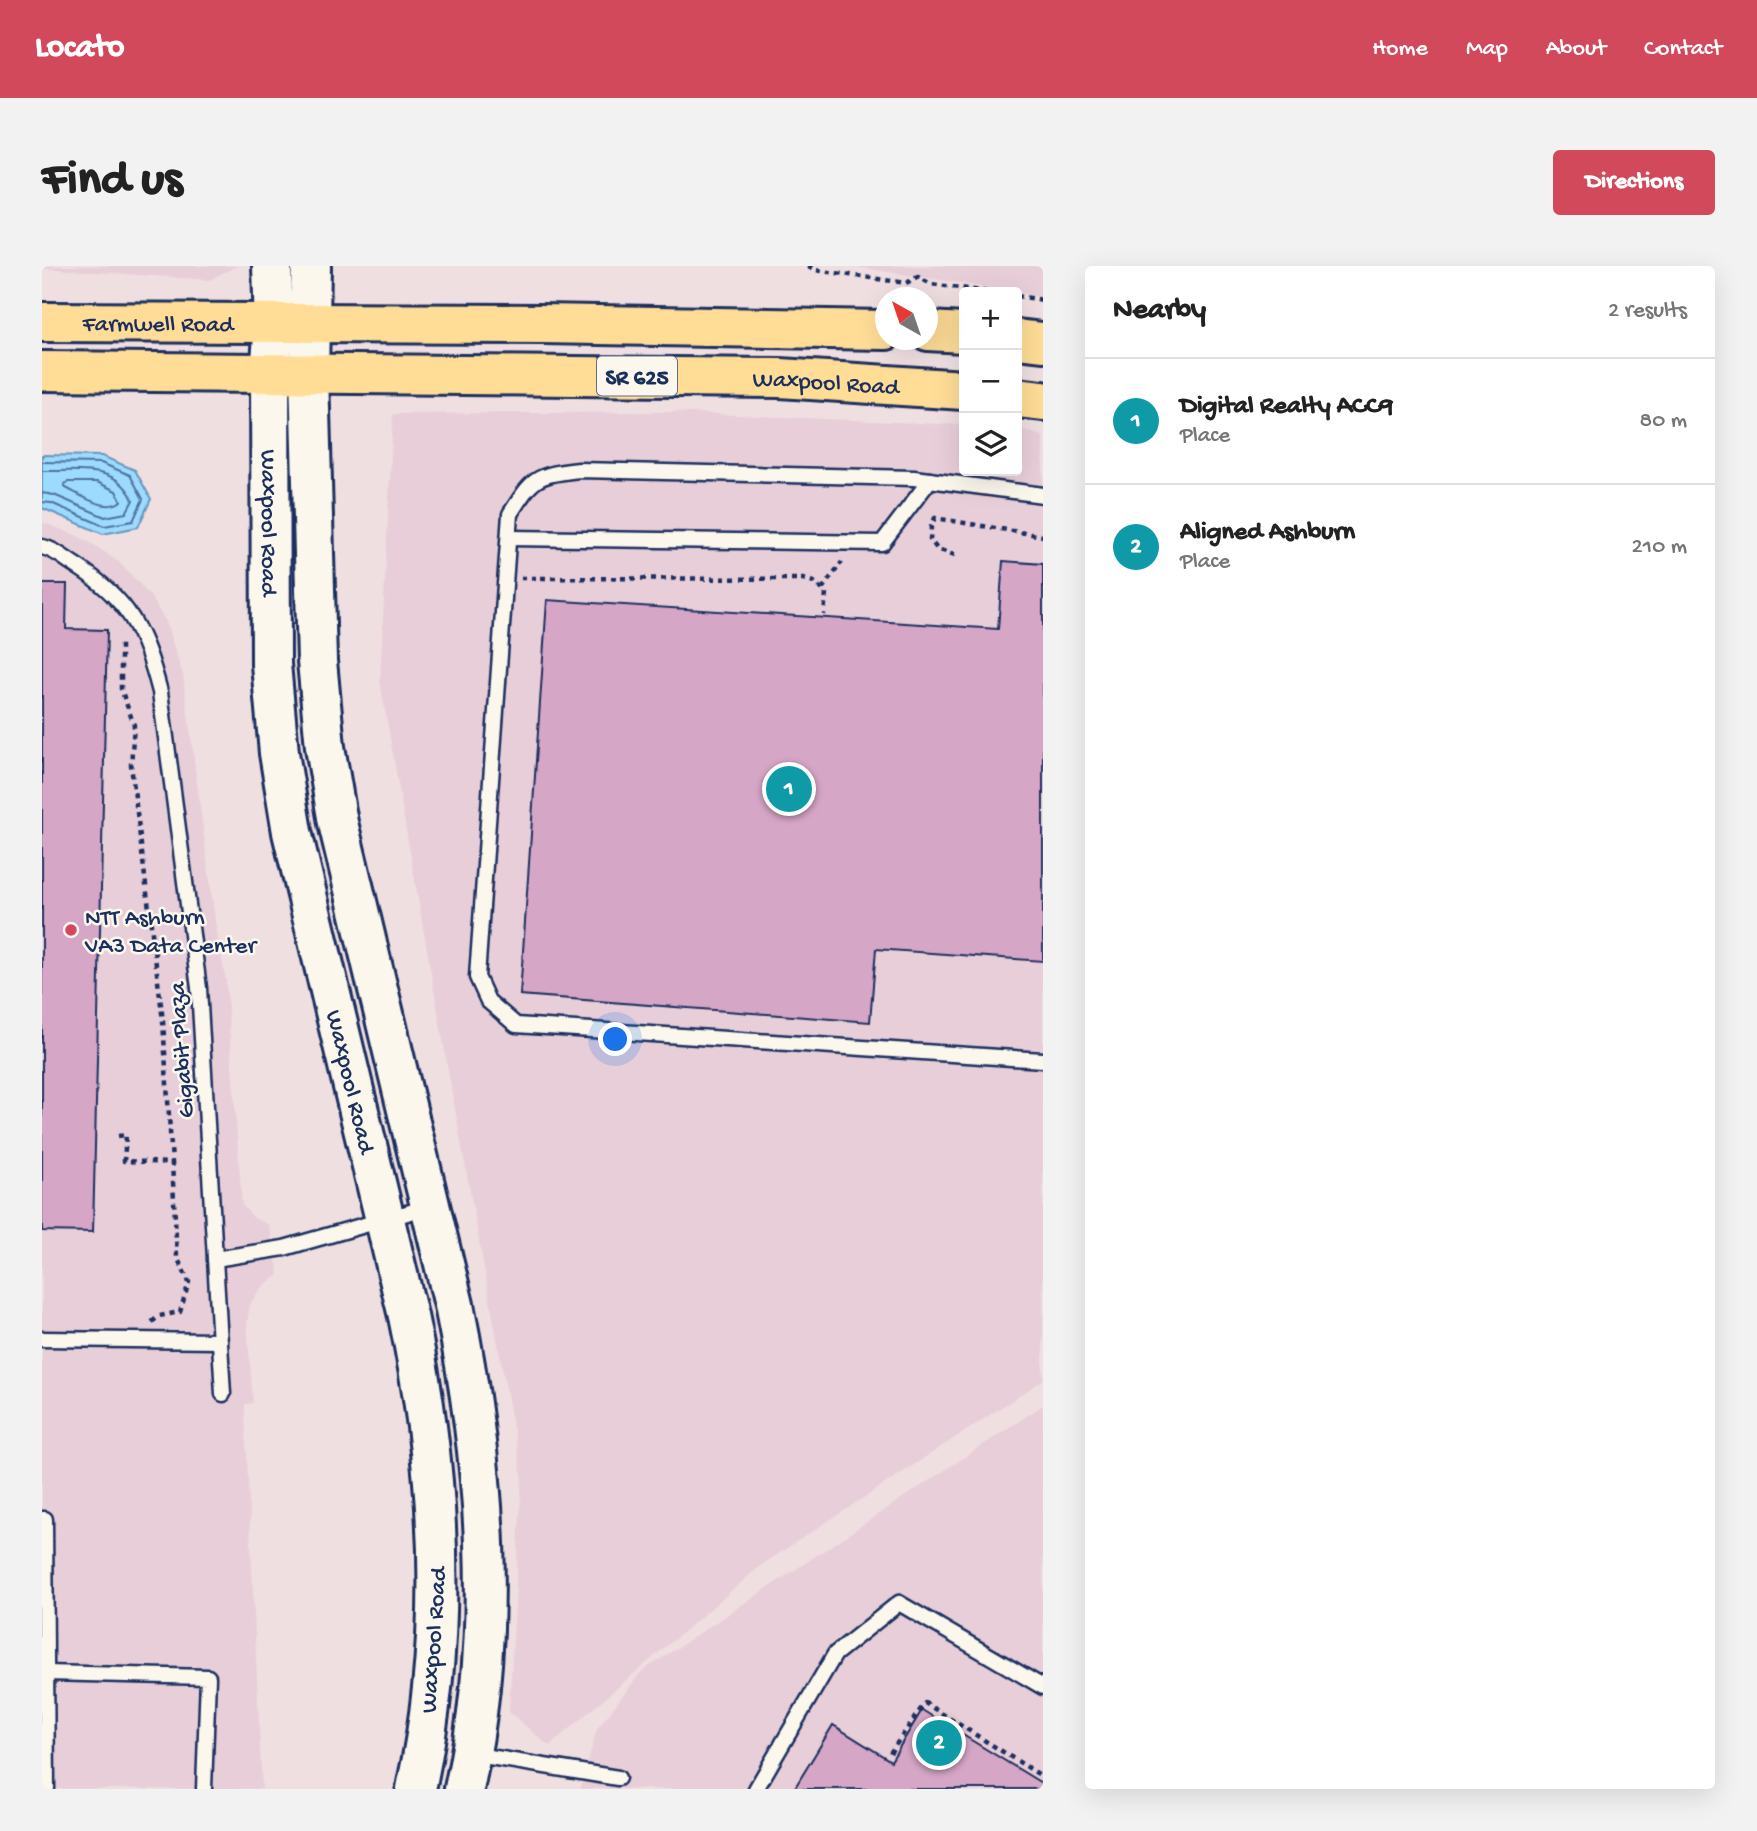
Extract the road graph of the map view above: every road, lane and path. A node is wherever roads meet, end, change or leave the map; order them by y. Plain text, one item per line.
1 (272, 266) edge
2 (311, 266) edge
3 (808, 266) edge
4 (959, 288) edge
5 (1022, 297) edge
6 (1043, 300) edge
7 (42, 323) edge
8 (292, 323) junction
9 (875, 330) edge
10 (938, 332) edge
11 (959, 333) edge
12 (1022, 340) edge
13 (1043, 342) edge
14 (42, 371) edge
15 (270, 374) junction
16 (309, 374) junction
17 (959, 390) edge
18 (1022, 399) edge
19 (1043, 401) edge
20 (930, 480) junction
21 (1043, 495) edge
22 (1043, 536) edge
23 (509, 538) junction
24 (856, 543) junction
25 (42, 547) edge
26 (955, 555) dead end
27 (506, 578) junction
28 (822, 589) junction
29 (824, 615) dead end
30 (118, 632) dead end
31 (1043, 1060) edge
32 (118, 1136) dead end
33 (172, 1163) junction
34 (430, 1206) junction
35 (385, 1218) junction
36 (215, 1259) junction
37 (148, 1324) dead end
38 (42, 1339) edge
39 (220, 1341) junction
40 (223, 1394) dead end
41 (42, 1519) edge
42 (46, 1673) junction
43 (1043, 1687) edge
44 (890, 1754) dead end
45 (467, 1772) edge
46 (1043, 1777) edge
47 (618, 1778) dead end
48 (47, 1789) edge
49 (204, 1789) edge
50 (416, 1789) edge
51 (756, 1789) edge

1 - 8 main road
2 - 8 main road
3 - 4 path
5 - 6 path
7 - 8 main road, Farmwell Road / SR 625
8 - 9 main road, Waxpool Road / SR 625
8 - 15 main road, Waxpool Road
8 - 16 main road, Waxpool Road
10 - 11 main road
12 - 13 main road
14 - 15 main road, Farmwell Road / SR 625
15 - 16 main road, Waxpool Road / SR 625
15 - 35 main road, Waxpool Road
16 - 17 main road, Waxpool Road / SR 625
16 - 34 main road, Waxpool Road
18 - 19 main road
20 - 21 lane
20 - 23 lane
20 - 24 lane
22 - 26 path
23 - 24 lane
23 - 27 lane
24 - 28 path
25 - 36 lane, Gigabit Plaza
27 - 28 path
27 - 31 lane
28 - 29 path
30 - 33 path
32 - 33 path
33 - 37 path
34 - 35 lane
34 - 45 main road, Waxpool Road
35 - 36 lane
35 - 50 main road, Waxpool Road
36 - 39 lane, Gigabit Plaza
38 - 39 lane
39 - 40 lane, Gigabit Plaza
41 - 42 lane
42 - 48 lane
42 - 49 lane
43 - 51 lane
44 - 46 path
45 - 47 lane

